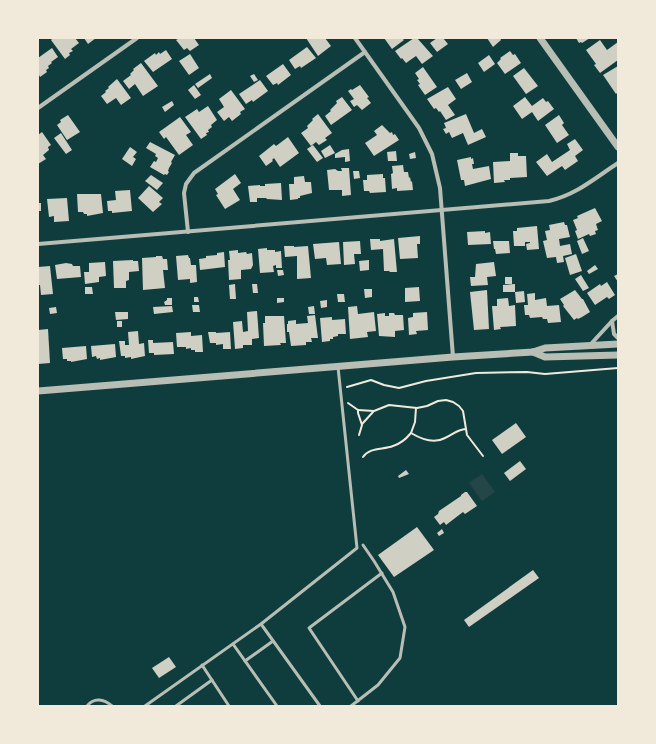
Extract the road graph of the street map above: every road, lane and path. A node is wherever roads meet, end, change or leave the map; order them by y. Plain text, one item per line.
1 (136, 38) edge
2 (355, 38) edge
3 (540, 38) edge
4 (365, 52) junction
5 (38, 108) edge
6 (618, 147) edge
7 (618, 163) edge
8 (442, 210) junction
9 (188, 232) junction
10 (38, 244) edge
11 (618, 316) edge
12 (612, 321) junction
13 (618, 338) edge
14 (618, 344) edge
15 (590, 345) junction
16 (533, 352) junction
17 (618, 356) edge
18 (454, 357) junction
19 (338, 367) junction
20 (618, 368) edge
21 (340, 390) junction
22 (38, 391) edge
23 (341, 400) junction
24 (416, 408) junction
25 (358, 410) junction
26 (374, 411) junction
27 (362, 425) junction
28 (466, 429) junction
29 (411, 433) junction
30 (359, 435) dead end
31 (483, 456) dead end
32 (364, 457) dead end
33 (363, 545) dead end
34 (382, 573) junction
35 (261, 624) junction
36 (273, 641) junction
37 (233, 644) junction
38 (245, 661) junction
39 (202, 665) junction
40 (212, 680) junction
41 (358, 701) junction
42 (87, 706) edge
43 (112, 706) edge
44 (145, 706) edge
45 (176, 706) edge
46 (229, 706) edge
47 (277, 706) edge
48 (320, 706) edge
49 (351, 706) edge

1 - 5 street
2 - 4 street
3 - 6 street
4 - 8 street
4 - 9 street
7 - 8 street
8 - 9 street
8 - 18 street
9 - 10 street
11 - 12 street
12 - 13 street
12 - 15 street
14 - 15 street
15 - 16 street
16 - 17 street
16 - 18 street
18 - 19 street
19 - 21 lane
19 - 22 street
20 - 21 path
21 - 23 lane
23 - 25 path
23 - 35 lane
24 - 26 path
24 - 28 path
24 - 29 path
25 - 26 path
25 - 27 path
26 - 27 path
27 - 30 path
28 - 29 path
28 - 31 path
29 - 32 path
33 - 34 lane
34 - 41 lane
34 - 41 lane
35 - 36 lane
35 - 37 lane
36 - 38 lane
36 - 48 lane
37 - 38 lane
37 - 39 lane
38 - 47 lane
39 - 40 lane
39 - 44 lane
40 - 45 lane
40 - 46 lane
41 - 49 lane
42 - 43 lane

